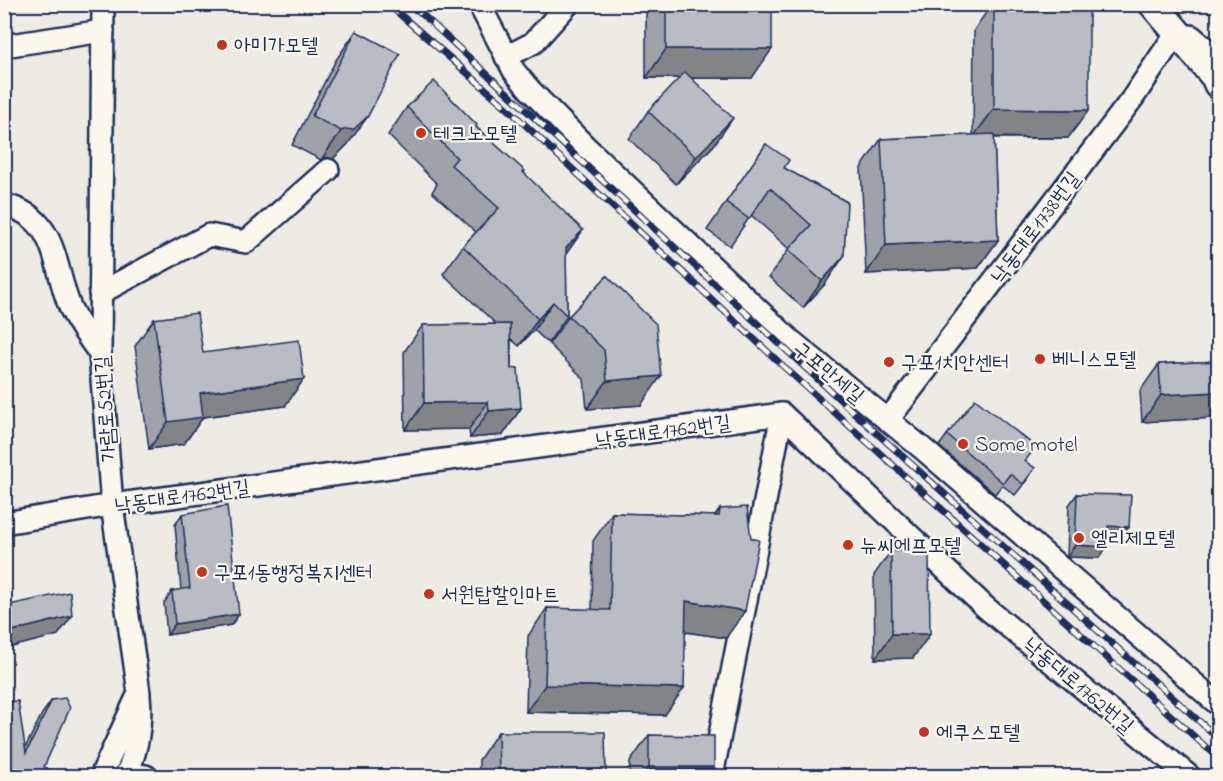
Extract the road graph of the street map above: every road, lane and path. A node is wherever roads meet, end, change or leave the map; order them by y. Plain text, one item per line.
1 (103, 4) edge
2 (479, 4) edge
3 (568, 4) edge
4 (1153, 5) edge
5 (103, 31) junction
6 (1177, 32) junction
7 (4, 46) edge
8 (506, 57) junction
9 (1218, 58) edge
10 (1218, 84) edge
11 (328, 170) dead end
12 (4, 206) edge
13 (100, 293) junction
14 (100, 354) junction
15 (782, 414) junction
16 (888, 420) junction
17 (112, 505) junction
18 (4, 523) edge
19 (139, 693) junction
20 (1218, 705) edge
21 (133, 775) edge
22 (101, 777) edge
23 (712, 777) edge
24 (1189, 777) edge

1 - 5 street, 가람로52번길
2 - 8 street, 구포만세길
3 - 8 street
4 - 6 main road
4 - 9 street
5 - 7 street
5 - 13 street, 가람로52번길
6 - 10 main road
6 - 16 street, 낙동대로1738번길
8 - 16 street, 구포만세길
11 - 13 street
12 - 14 street
13 - 14 street, 가람로52번길
14 - 17 street, 가람로52번길
15 - 17 street, 낙동대로1762번길
15 - 23 street
15 - 24 street, 낙동대로1762번길
16 - 20 street, 구포만세길
17 - 18 street, 낙동대로1762번길
17 - 19 street, 가람로52번길
19 - 21 street, 가람로52번길
19 - 22 street

